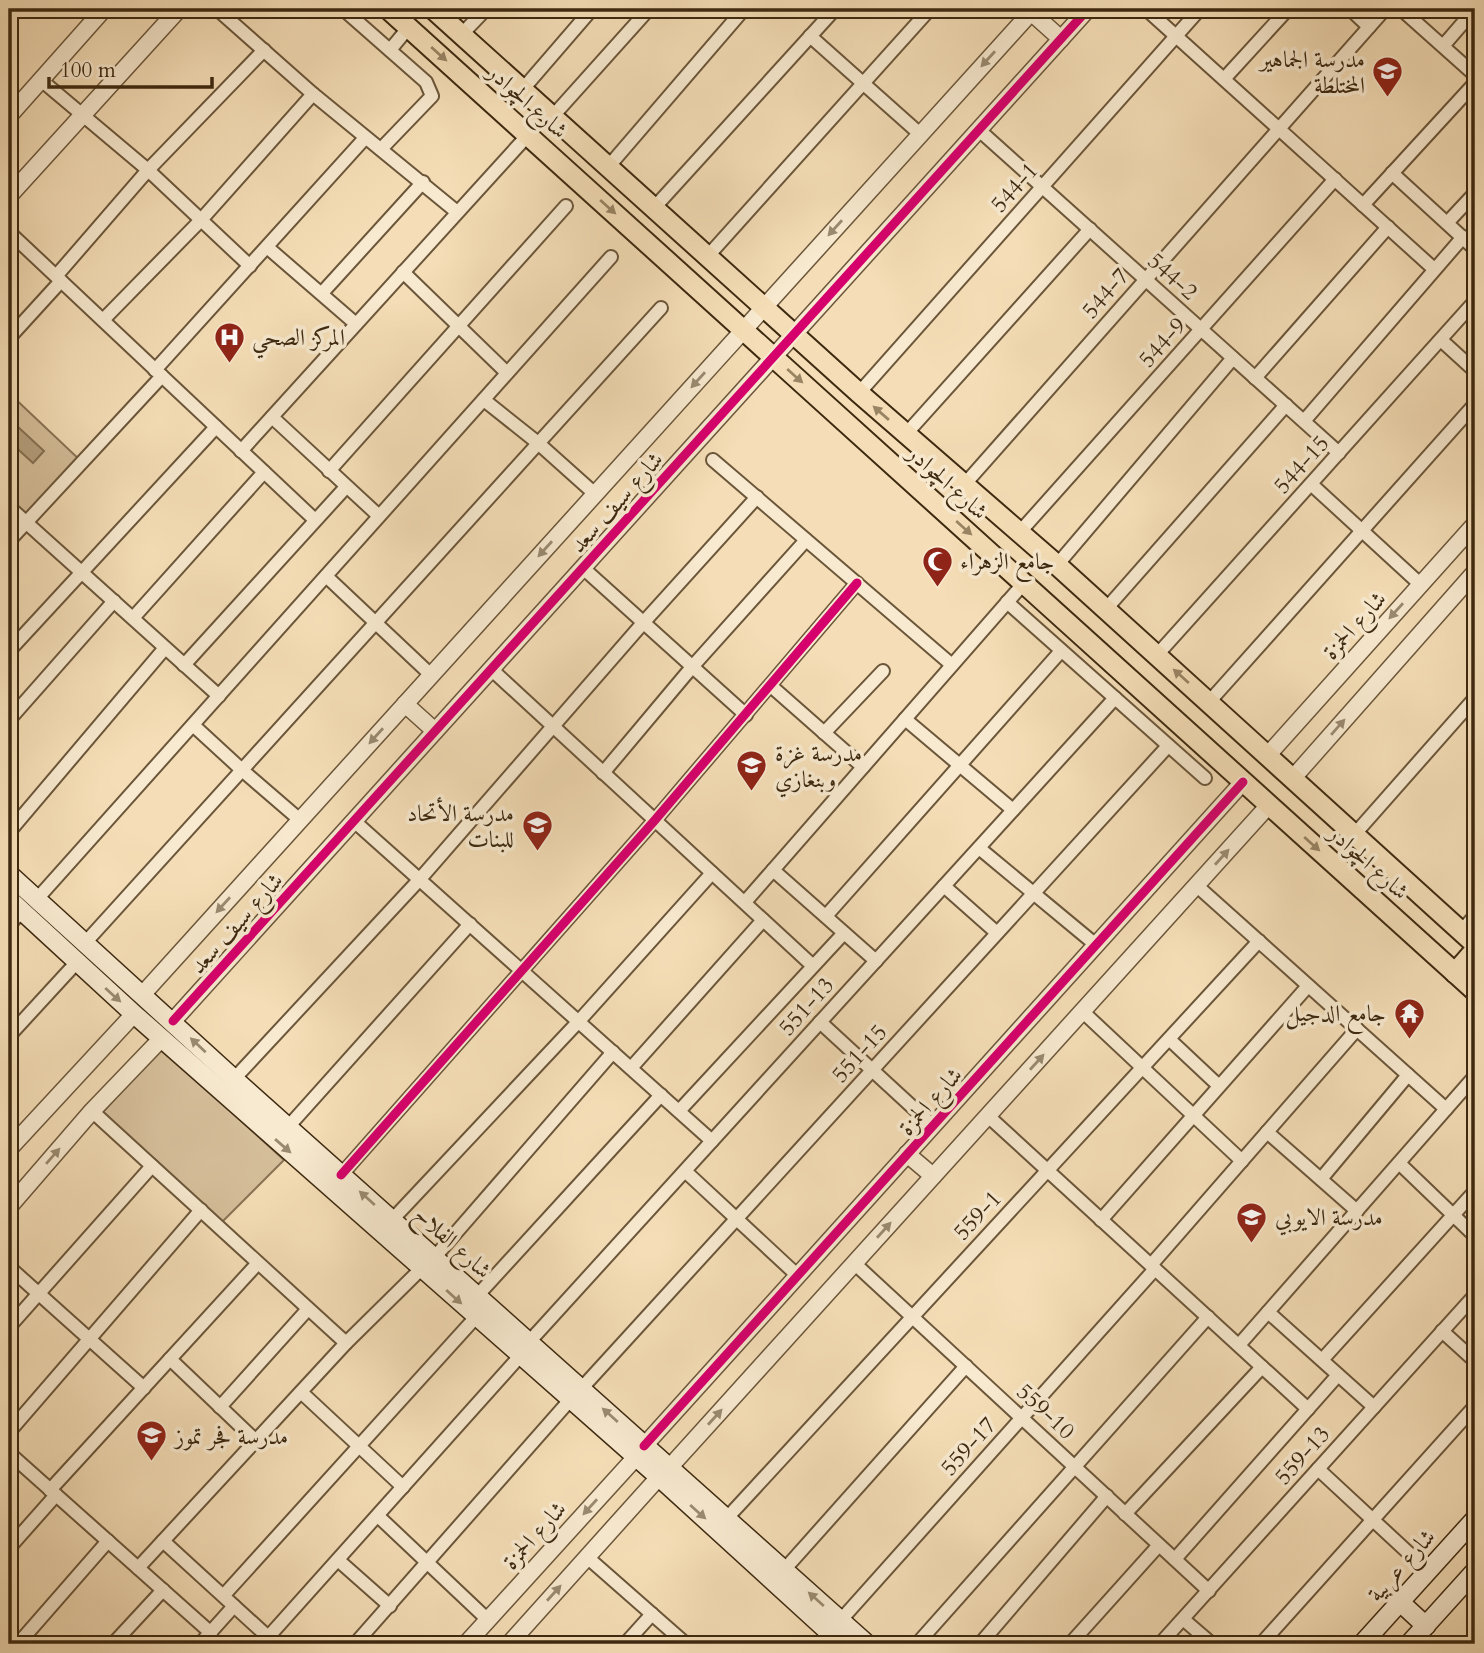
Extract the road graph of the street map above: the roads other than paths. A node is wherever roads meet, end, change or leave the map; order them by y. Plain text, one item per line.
1 (104, 9) edge
2 (179, 9) edge
3 (217, 9) edge
4 (343, 9) edge
5 (388, 9) edge
6 (433, 9) edge
7 (486, 9) edge
8 (592, 9) edge
9 (649, 9) edge
10 (744, 9) edge
11 (835, 9) edge
12 (930, 9) edge
13 (1088, 9) edge
14 (1146, 9) edge
15 (1200, 9) edge
16 (1288, 9) edge
17 (1350, 9) edge
18 (1385, 9) edge
19 (1401, 9) edge
20 (1475, 9) edge
21 (1032, 10) edge
22 (409, 27) junction
23 (1369, 27) junction
24 (462, 34) junction
25 (810, 36) junction
26 (1176, 36) junction
27 (1061, 39) junction
28 (1443, 46) junction
29 (264, 50) junction
30 (390, 50) junction
31 (1475, 75) edge
32 (1224, 79) junction
33 (41, 80) junction
34 (863, 83) junction
35 (1475, 83) edge
36 (523, 89) junction
37 (313, 94) junction
38 (9, 116) edge
39 (82, 116) junction
40 (553, 116) junction
41 (1279, 128) junction
42 (979, 130) junction
43 (920, 134) junction
44 (528, 135) junction
45 (365, 138) junction
46 (381, 149) junction
47 (609, 166) junction
48 (148, 170) junction
49 (1392, 173) junction
50 (1335, 179) junction
51 (423, 182) junction
52 (1042, 187) junction
53 (1475, 193) edge
54 (9, 196) edge
55 (1363, 205) junction
56 (566, 206) dead end
57 (654, 208) junction
58 (457, 212) junction
59 (201, 219) junction
60 (1447, 223) junction
61 (1388, 227) junction
62 (1090, 229) junction
63 (9, 232) edge
64 (1463, 237) junction
65 (267, 247) junction
66 (1475, 249) edge
67 (611, 257) dead end
68 (707, 257) junction
69 (250, 266) junction
70 (1434, 270) junction
71 (403, 272) junction
72 (59, 278) junction
73 (1146, 279) junction
74 (322, 293) junction
75 (1475, 302) edge
76 (764, 307) junction
77 (661, 308) dead end
78 (103, 320) junction
79 (356, 324) junction
80 (459, 325) junction
81 (1201, 329) junction
82 (744, 330) junction
83 (794, 334) junction
84 (9, 338) edge
85 (1441, 340) junction
86 (774, 357) junction
87 (1233, 358) junction
88 (1475, 371) edge
89 (159, 373) junction
90 (507, 373) junction
91 (1255, 377) junction
92 (859, 393) junction
93 (484, 400) junction
94 (1475, 404) edge
95 (1286, 405) junction
96 (272, 416) junction
97 (1304, 421) junction
98 (216, 427) junction
99 (906, 434) junction
100 (538, 443) junction
101 (241, 450) junction
102 (1339, 453) junction
103 (713, 460) dead end
104 (329, 471) junction
105 (264, 472) junction
106 (1311, 484) junction
107 (964, 485) junction
108 (346, 486) junction
109 (595, 494) junction
110 (757, 497) junction
111 (9, 507) edge
112 (379, 516) junction
113 (315, 520) junction
114 (26, 522) junction
115 (1475, 524) edge
116 (1362, 531) junction
117 (1019, 533) junction
118 (806, 540) junction
119 (9, 541) edge
120 (1057, 565) junction
121 (583, 568) junction
122 (82, 572) junction
123 (1475, 572) edge
124 (326, 576) junction
125 (857, 583) junction
126 (1024, 583) junction
127 (1420, 584) junction
128 (114, 601) junction
129 (1007, 602) junction
130 (1106, 609) junction
131 (133, 618) junction
132 (376, 622) junction
133 (643, 622) junction
134 (165, 648) junction
135 (9, 651) edge
136 (1061, 651) junction
137 (1157, 655) junction
138 (953, 664) junction
139 (184, 665) junction
140 (692, 667) junction
141 (491, 669) junction
142 (883, 671) dead end
143 (431, 675) junction
144 (771, 686) junction
145 (219, 696) junction
146 (1115, 698) junction
147 (1475, 698) edge
148 (1209, 702) junction
149 (405, 704) junction
150 (746, 715) junction
151 (905, 719) junction
152 (9, 720) edge
153 (193, 725) junction
154 (552, 726) junction
155 (435, 731) junction
156 (824, 733) junction
157 (1168, 746) junction
158 (1267, 756) junction
159 (960, 765) junction
160 (863, 767) junction
161 (242, 770) junction
162 (603, 773) junction
163 (1205, 778) dead end
164 (1293, 778) junction
165 (1243, 782) junction
166 (1269, 805) junction
167 (1013, 810) junction
168 (300, 820) junction
169 (655, 820) junction
170 (354, 821) junction
171 (9, 832) edge
172 (1354, 835) junction
173 (979, 848) junction
174 (773, 870) junction
175 (712, 873) junction
176 (9, 874) edge
177 (420, 879) junction
178 (944, 886) junction
179 (1196, 886) junction
180 (1034, 893) junction
181 (37, 899) junction
182 (745, 902) junction
183 (15, 905) edge
184 (826, 916) junction
185 (1475, 916) edge
186 (763, 919) junction
187 (470, 924) junction
188 (9, 925) edge
189 (844, 933) junction
190 (997, 933) junction
191 (1468, 938) edge
192 (1259, 941) junction
193 (85, 943) junction
194 (1096, 945) junction
195 (1475, 950) edge
196 (876, 961) junction
197 (77, 962) junction
198 (813, 966) junction
199 (522, 971) junction
200 (1455, 973) junction
201 (1308, 986) junction
202 (1475, 991) edge
203 (142, 995) junction
204 (1082, 1011) junction
205 (134, 1014) junction
206 (173, 1021) junction
207 (579, 1021) junction
208 (820, 1022) junction
209 (1357, 1029) junction
210 (9, 1036) edge
211 (162, 1038) junction
212 (1169, 1039) junction
213 (613, 1052) junction
214 (631, 1068) junction
215 (1142, 1068) junction
216 (872, 1070) junction
217 (1408, 1075) junction
218 (1475, 1076) edge
219 (234, 1079) junction
220 (1219, 1087) junction
221 (661, 1095) junction
222 (1446, 1109) junction
223 (92, 1111) junction
224 (679, 1111) junction
225 (988, 1116) junction
226 (1193, 1116) junction
227 (933, 1126) junction
228 (288, 1127) junction
229 (1267, 1132) junction
230 (712, 1141) junction
231 (9, 1149) edge
232 (907, 1154) junction
233 (1242, 1161) junction
234 (1399, 1163) junction
235 (152, 1166) junction
236 (1047, 1170) junction
237 (685, 1171) junction
238 (341, 1175) junction
239 (933, 1176) junction
240 (1321, 1179) junction
241 (1475, 1191) edge
242 (9, 1207) edge
243 (201, 1210) junction
244 (1357, 1211) junction
245 (1454, 1215) junction
246 (737, 1218) junction
247 (392, 1220) junction
248 (1101, 1220) junction
249 (1475, 1236) edge
250 (258, 1263) junction
251 (428, 1263) junction
252 (854, 1263) junction
253 (9, 1267) edge
254 (1153, 1267) junction
255 (798, 1276) junction
256 (38, 1293) junction
257 (1475, 1295) edge
258 (477, 1296) junction
259 (308, 1309) junction
260 (1268, 1312) junction
261 (912, 1316) junction
262 (476, 1317) junction
263 (1208, 1317) junction
264 (9, 1327) edge
265 (1442, 1331) junction
266 (89, 1339) junction
267 (346, 1343) junction
268 (1239, 1345) junction
269 (524, 1349) junction
270 (170, 1359) junction
271 (1322, 1360) junction
272 (1475, 1361) edge
273 (966, 1366) junction
274 (1262, 1367) junction
275 (1338, 1375) junction
276 (144, 1388) junction
277 (301, 1392) junction
278 (576, 1395) junction
279 (1475, 1406) edge
280 (220, 1407) junction
281 (1374, 1407) junction
282 (1308, 1409) junction
283 (1022, 1418) junction
284 (9, 1432) edge
285 (256, 1441) junction
286 (358, 1447) junction
287 (640, 1451) junction
288 (9, 1453) edge
289 (1075, 1467) junction
290 (1318, 1469) junction
291 (664, 1472) junction
292 (403, 1487) junction
293 (53, 1493) junction
294 (1107, 1496) junction
295 (1125, 1514) junction
296 (377, 1516) junction
297 (727, 1518) junction
298 (1475, 1519) edge
299 (1372, 1520) junction
300 (108, 1541) junction
301 (163, 1541) junction
302 (1159, 1545) junction
303 (9, 1548) edge
304 (587, 1557) junction
305 (1175, 1559) junction
306 (338, 1560) junction
307 (428, 1563) junction
308 (138, 1568) junction
309 (784, 1570) junction
310 (1428, 1571) junction
311 (1475, 1571) edge
312 (163, 1590) junction
313 (1209, 1591) junction
314 (224, 1595) junction
315 (1400, 1602) junction
316 (234, 1606) junction
317 (390, 1606) junction
318 (652, 1614) junction
319 (1183, 1619) junction
320 (488, 1620) junction
321 (840, 1621) junction
322 (1426, 1626) junction
323 (211, 1633) junction
324 (265, 1641) edge
325 (18, 1644) edge
326 (113, 1644) edge
327 (200, 1644) edge
328 (355, 1644) edge
329 (466, 1644) edge
330 (509, 1644) edge
331 (625, 1644) edge
332 (686, 1644) edge
333 (842, 1644) edge
334 (867, 1644) edge
335 (917, 1644) edge
336 (980, 1644) edge
337 (1070, 1644) edge
338 (1160, 1644) edge
339 (1212, 1644) edge
340 (1261, 1644) edge
341 (1362, 1644) edge
342 (1409, 1644) edge

1 - 33 street
2 - 39 street
3 - 29 street
4 - 30 street
5 - 22 main road, شارع الچوادر
6 - 24 main road, شارع الچوادر
7 - 24 street
8 - 36 street
9 - 40 street
10 - 47 street
11 - 25 street
12 - 34 street
13 - 27 street, شارع سيف سعد
14 - 26 street
15 - 26 street, 544-1
16 - 32 street
17 - 23 street
18 - 23 street, 544-7
19 - 28 street
20 - 28 street
21 - 27 street
21 -> 43 street, شارع سيف سعد
22 - 30 street
22 -> 44 main road, شارع الچوادر
23 - 41 street, 544-7
24 - 36 main road, شارع الچوادر
25 - 34 street
25 - 57 street
26 - 32 street
26 - 52 street, 544-1
27 - 42 street, شارع سيف سعد
28 - 31 street
29 - 37 street
29 - 48 street
30 - 46 street
32 - 41 street
33 - 38 street
33 - 39 street
34 - 43 street
34 - 68 street
35 - 49 street
36 - 40 main road, شارع الچوادر
37 - 45 street
37 - 59 street
39 - 48 street
39 - 54 street
40 - 47 main road, شارع الچوادر
41 - 50 street
41 - 73 street, 544-7
42 - 52 street, 544-2
42 - 83 street, شارع سيف سعد
43 -> 76 street, شارع سيف سعد
44 - 58 street
44 -> 82 main road, شارع الچوادر
45 - 46 street
45 - 65 street
46 - 51 street
47 - 57 main road, شارع الچوادر
48 - 59 street
48 - 72 street
49 - 55 street
49 - 60 street
50 - 55 street
50 - 81 street, 544-9
51 - 58 street
51 - 74 street
52 - 62 street, 544-2
52 - 92 street, 544-1
53 - 60 street
55 - 61 street
56 - 80 street
57 - 68 main road, شارع الچوادر
58 - 71 street
59 - 69 street
59 - 78 street
60 - 64 street
61 - 70 street
61 - 91 street
62 - 73 street, 544-2
62 - 99 street
63 - 72 street
64 - 66 street
64 - 70 street
65 - 69 street
65 - 74 street
67 - 90 street
68 - 76 main road, شارع الچوادر
69 - 89 street
70 - 97 street
71 - 79 street
71 - 80 street
72 - 78 street
72 - 84 street
73 - 81 street, 544-2
73 - 107 street, 544-7
74 - 79 street
75 - 85 street, 544-15
76 - 82 street, شارع سيف سعد
76 - 83 main road, شارع الچوادر
77 - 100 street
78 - 89 street
79 - 96 street
80 - 90 street
80 - 104 street
81 - 87 street, 544-2
81 - 117 street, 544-9
82 - 86 main road, شارع الچوادر
82 -> 109 street, شارع سيف سعد
83 - 86 street, شارع سيف سعد
83 - 92 main road, شارع الچوادر
85 - 88 street
85 - 102 street, 544-15
86 - 121 street, شارع سيف سعد
86 -> 126 main road, شارع الچوادر
87 - 91 street, 544-2
87 - 120 street
89 - 98 street
89 - 114 street
90 - 93 street
91 - 95 street, 544-2
99 -> 92 main road, شارع الچوادر
93 - 100 street
93 - 112 street
94 - 116 street
95 - 97 street, 544-2
95 - 130 street
96 - 101 street
96 - 104 street
97 - 102 street, 544-2
98 - 101 street
98 - 122 street
99 - 107 main road, شارع الچوادر
100 - 109 street
100 - 132 street
101 - 105 street
102 - 106 street, 544-15
103 - 110 street
104 - 108 street
105 - 113 street
105 - 131 street
106 - 116 street
106 - 137 street, 544-15
107 - 117 main road, شارع الچوادر
108 - 112 street
108 - 113 street
109 -> 143 street, شارع سيف سعد
110 - 118 street
110 - 133 street
111 - 114 street
112 - 124 street
113 - 139 street
114 - 119 street
114 - 122 street
115 - 127 street, شارع الحمزة
116 - 127 street
116 - 148 street
117 - 120 main road, شارع الچوادر
118 - 125 street
118 - 140 street
120 - 130 main road, شارع الچوادر
121 - 133 street
121 - 141 street, شارع سيف سعد
122 - 128 street
122 - 135 street
164 -> 123 street
124 - 132 street
124 - 145 street
125 - 138 street
125 - 144 street
126 - 129 street
126 - 165 main road, شارع الچوادر
127 -> 158 street, شارع الحمزة
128 - 131 street
128 - 152 street
129 - 136 street
129 - 138 street
130 - 137 main road, شارع الچوادر
131 - 134 street
132 - 143 street
132 - 161 street
133 - 140 street
133 - 154 street
134 - 139 street
134 - 171 street
136 - 146 street
136 - 159 street
148 -> 137 main road, شارع الچوادر
138 - 151 street
139 - 145 street
140 - 150 street
140 - 162 street
141 - 154 street
141 - 155 street, شارع سيف سعد
142 - 156 street
143 - 149 street, شارع سيف سعد
144 - 150 street
144 - 156 street
145 - 153 street
146 - 157 street
146 - 167 street, 551-13
147 - 172 street
148 - 158 main road, شارع الچوادر
149 - 155 street
149 -> 168 street, شارع سيف سعد
150 - 169 street
151 - 159 street
151 - 160 street
153 - 161 street
153 - 181 street
154 - 162 street
154 - 177 street
155 - 170 street, شارع سيف سعد
156 - 160 street
157 - 163 street
157 - 180 street, 551-15
158 - 164 main road, شارع الچوادر
159 - 167 street
159 - 184 street
160 - 174 street
161 - 168 street
161 - 193 street
162 - 169 street
164 - 172 main road, شارع الچوادر
165 - 166 main road, شارع الچوادر
165 - 194 street, شارع الحمزة
179 -> 166 street
166 -> 200 main road, شارع الچوادر
167 - 173 street, 551-13
168 -> 203 street, شارع سيف سعد
169 - 175 street
169 - 199 street
170 - 177 street
170 - 206 street, شارع سيف سعد
172 - 191 main road, شارع الچوادر
173 - 178 street, 551-13
173 - 180 street
174 - 182 street
174 - 184 street
175 - 182 street
175 - 207 street
176 - 181 main road, شارع الفلاح
177 - 187 street
177 - 219 street
178 - 190 street
178 - 196 street, 551-13
179 - 192 street
179 - 204 street
180 - 190 street, 551-15
180 - 194 street
181 - 193 main road, شارع الفلاح
182 - 186 street
183 - 188 street
183 - 197 main road, شارع الفلاح
184 - 189 street
185 - 191 street
186 - 198 street
186 - 214 street
187 - 199 street
187 - 228 street
189 - 196 street
189 - 198 street
190 - 216 street, 551-15
192 - 201 street
192 - 212 street, 559-1
193 - 203 main road, شارع الفلاح
194 - 227 street, شارع الحمزة
195 - 200 main road
196 - 208 street, 551-13
197 -> 205 main road, شارع الفلاح
197 - 210 street
198 - 224 street
199 - 207 street
199 - 238 street
200 - 202 main road, شارع الچوادر
201 - 209 street
201 - 220 street
203 - 206 main road, شارع الفلاح
204 - 215 street
225 -> 204 street
205 - 211 main road, شارع الفلاح
205 - 231 street
219 -> 206 main road, شارع الفلاح
207 - 213 street
207 - 247 street
208 - 216 street
208 - 230 street, 551-13
209 - 217 street
209 - 229 street, 559-17
211 - 223 street
211 -> 251 main road, شارع الفلاح
212 - 215 street, 559-1
212 - 220 street
213 - 214 street
213 - 251 street
214 - 221 street
215 - 226 street
215 - 236 street, 559-1
216 - 227 street
216 - 246 street, 551-15
217 - 222 street
217 - 240 street
218 - 222 street
219 - 228 main road, شارع الفلاح
220 - 226 street
221 - 224 street
221 - 258 street
222 - 234 street
223 - 235 street
242 -> 223 street
224 - 230 street
225 - 236 street
225 - 239 street
226 - 233 street
226 - 248 street
227 - 232 street, شارع الحمزة
228 - 238 main road, شارع الفلاح
229 - 233 street, 559-17
229 - 240 street
230 - 237 street, 551-13
232 - 239 street
232 - 255 street, شارع الحمزة
233 - 254 street, 559-17
234 - 244 street
234 - 245 street
235 - 243 street
235 - 256 street
236 - 248 street
236 - 261 street, 559-1
237 - 246 street
237 - 269 street, 551-13
247 -> 238 main road, شارع الفلاح
252 -> 239 street
240 - 244 street
241 - 245 street
243 - 250 street
243 - 266 street
244 - 260 street
245 - 249 street
245 - 271 street
246 - 255 street
246 - 278 street, 551-15
247 - 251 main road, شارع الفلاح
248 - 254 street
250 - 259 street
250 - 270 street
251 - 258 main road, شارع الفلاح
251 -> 262 main road, شارع الفلاح
251 - 267 street
252 - 261 street, 559-10
291 -> 252 street
253 - 256 street
254 - 263 street
254 - 283 street, 559-17
255 - 287 street, شارع الحمزة
256 - 264 street
256 - 266 street
257 - 265 street, 559-13
258 - 269 main road, شارع الفلاح
259 - 267 street
259 - 280 street
260 - 268 street
260 - 271 street
261 - 273 street, 559-10
261 - 297 street, 559-1
262 - 269 main road, شارع الفلاح
262 - 286 street
263 - 268 street
263 - 289 street
265 - 272 street
265 - 281 street, 559-13
266 - 276 street
266 - 284 street
267 - 277 street
268 - 274 street
269 - 278 main road, شارع الفلاح
269 - 292 street, 551-13
270 - 276 street
270 - 280 street
271 - 275 street
273 - 283 street, 559-10
273 - 309 street
274 - 282 street
274 - 295 street
275 - 281 street
275 - 282 street
276 - 293 street
277 - 285 street
277 - 286 street
278 - 287 main road, شارع الفلاح
278 - 307 street, 551-15
279 - 299 street
280 - 285 street
281 - 290 street, 559-13
282 - 305 street
283 - 289 street, 559-10
283 - 321 street, 559-17
285 - 301 street
286 - 292 street
286 - 314 street
287 - 291 main road, شارع الفلاح
287 -> 320 street, شارع الحمزة
288 - 293 street
289 - 294 street, 559-10
289 - 335 street
290 - 299 street
290 - 313 street, 559-13
291 - 297 main road, شارع الفلاح
291 - 304 street
291 -> 333 main road, شارع الفلاح
292 - 296 street, 551-13
293 - 300 street
293 - 303 street
294 - 295 street, 559-10
294 - 336 street
295 - 302 street, 559-10
296 - 306 street, 551-13
296 - 307 street
297 - 309 main road, شارع الفلاح
298 - 310 main road, شارع عربية
299 - 310 street
299 - 340 street
300 - 308 street
300 - 325 street
301 - 308 street
301 - 314 street
302 - 305 street, 559-10
302 - 337 street
304 - 318 street
330 -> 304 street
305 - 313 street, 559-10
306 - 317 street
306 - 324 street, 551-13
307 - 317 street, 551-15
307 - 320 street
308 - 312 street
321 -> 309 main road, شارع الفلاح
310 - 315 main road, شارع عربية
311 - 322 main road
312 - 323 street
312 - 326 street
313 - 319 street, 559-13
314 - 316 street
315 - 322 main road
315 - 341 main road, شارع عربية
316 - 323 street
316 - 324 street
317 - 328 street, 551-15
318 - 331 street
318 - 332 street
319 - 338 street, 559-13
319 - 339 street
320 - 329 street, شارع الحمزة
321 - 334 main road, شارع الفلاح
322 - 342 main road
323 - 327 street

